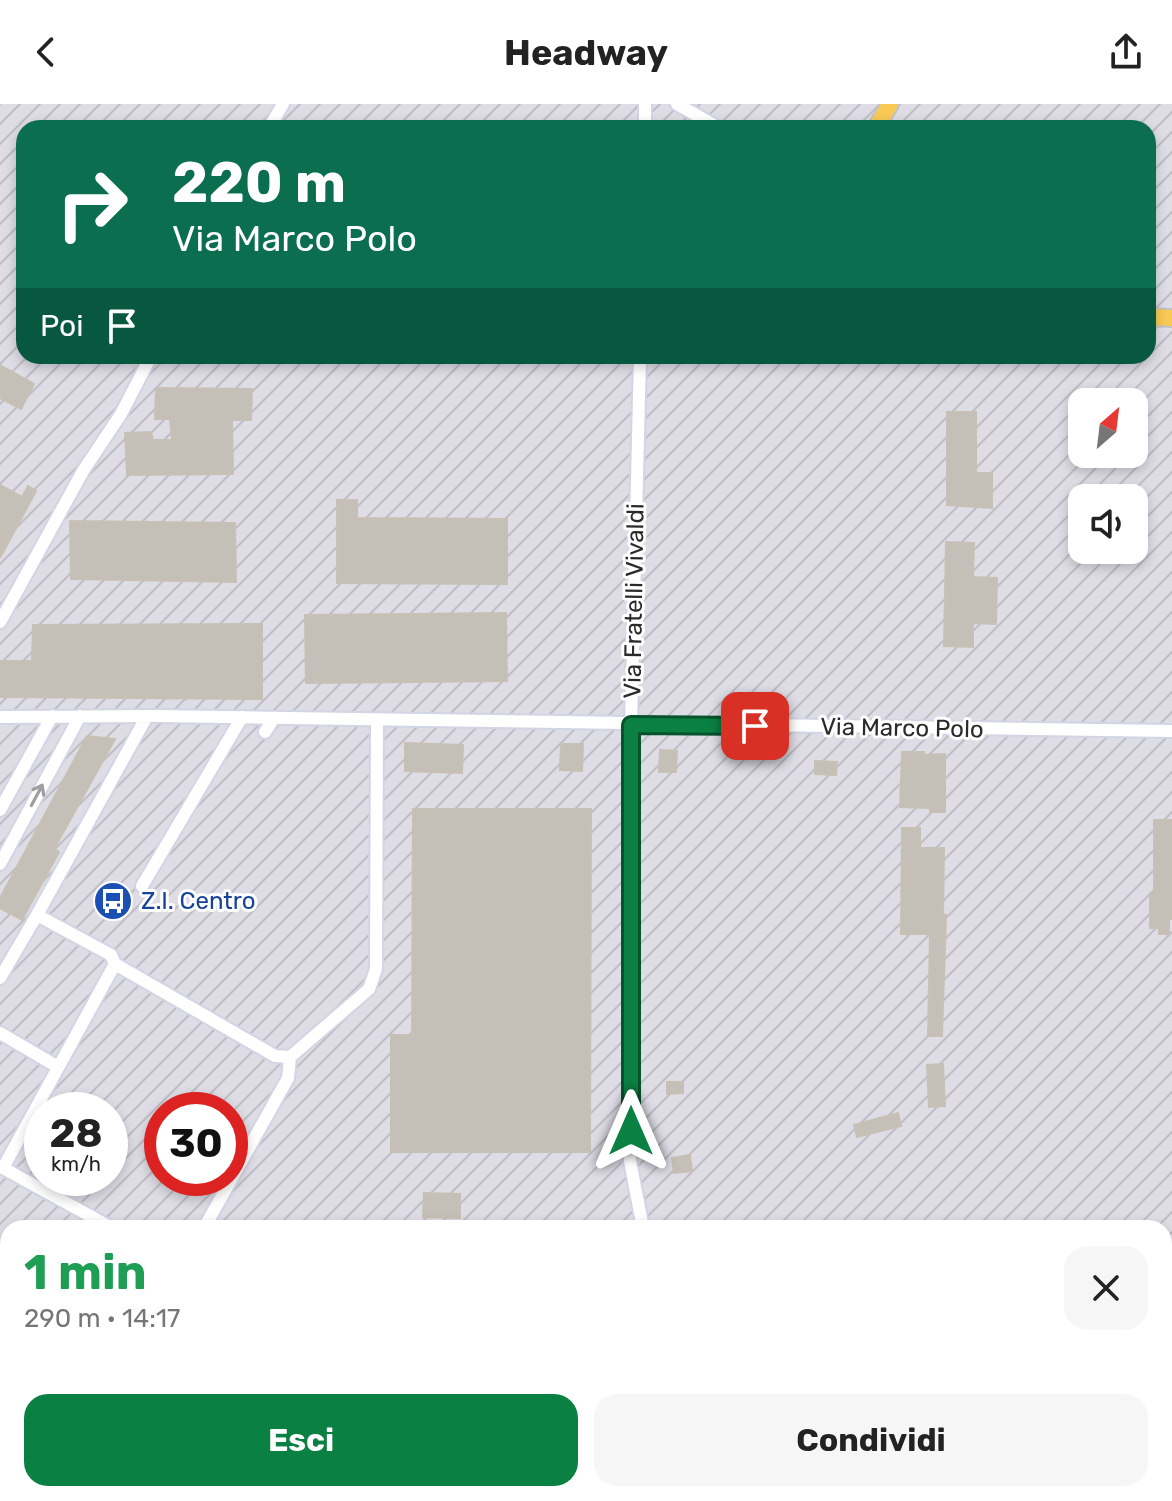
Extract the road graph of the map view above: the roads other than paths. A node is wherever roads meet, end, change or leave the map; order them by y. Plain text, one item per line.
1 (677, 104) edge
2 (705, 120) edge
3 (147, 364) edge
4 (640, 364) edge
5 (0, 622) edge
6 (52, 716) junction
7 (80, 716) junction
8 (147, 716) junction
9 (0, 717) edge
10 (242, 717) junction
11 (274, 718) junction
12 (377, 720) junction
13 (631, 725) junction
14 (1172, 731) edge
15 (265, 732) dead end
16 (0, 810) edge
17 (0, 864) edge
18 (142, 886) dead end
19 (37, 915) junction
20 (115, 964) junction
21 (0, 978) edge
22 (0, 1033) edge
23 (290, 1057) junction
24 (58, 1067) junction
25 (2, 1167) edge
26 (98, 1220) edge
27 (208, 1220) edge
28 (641, 1220) edge

1 - 2 street
3 - 5 street
4 - 13 street, Via Fratelli Vivaldi
6 - 7 street, Via Marco Polo
6 - 9 street, Via Marco Polo
6 - 16 street
7 - 8 street, Via Marco Polo
17 -> 7 street
8 - 10 street, Via Marco Polo
8 - 19 street
10 - 11 street, Via Marco Polo
10 - 18 street
11 - 12 street, Via Marco Polo
11 - 15 street
12 - 13 street, Via Marco Polo
12 - 23 street
13 - 14 street, Via Marco Polo
13 - 28 street, Via Fratelli Vivaldi
19 - 20 street
19 - 21 street
20 - 23 street
20 - 24 street
22 - 24 street
23 - 27 street
24 - 25 street
25 - 26 street

